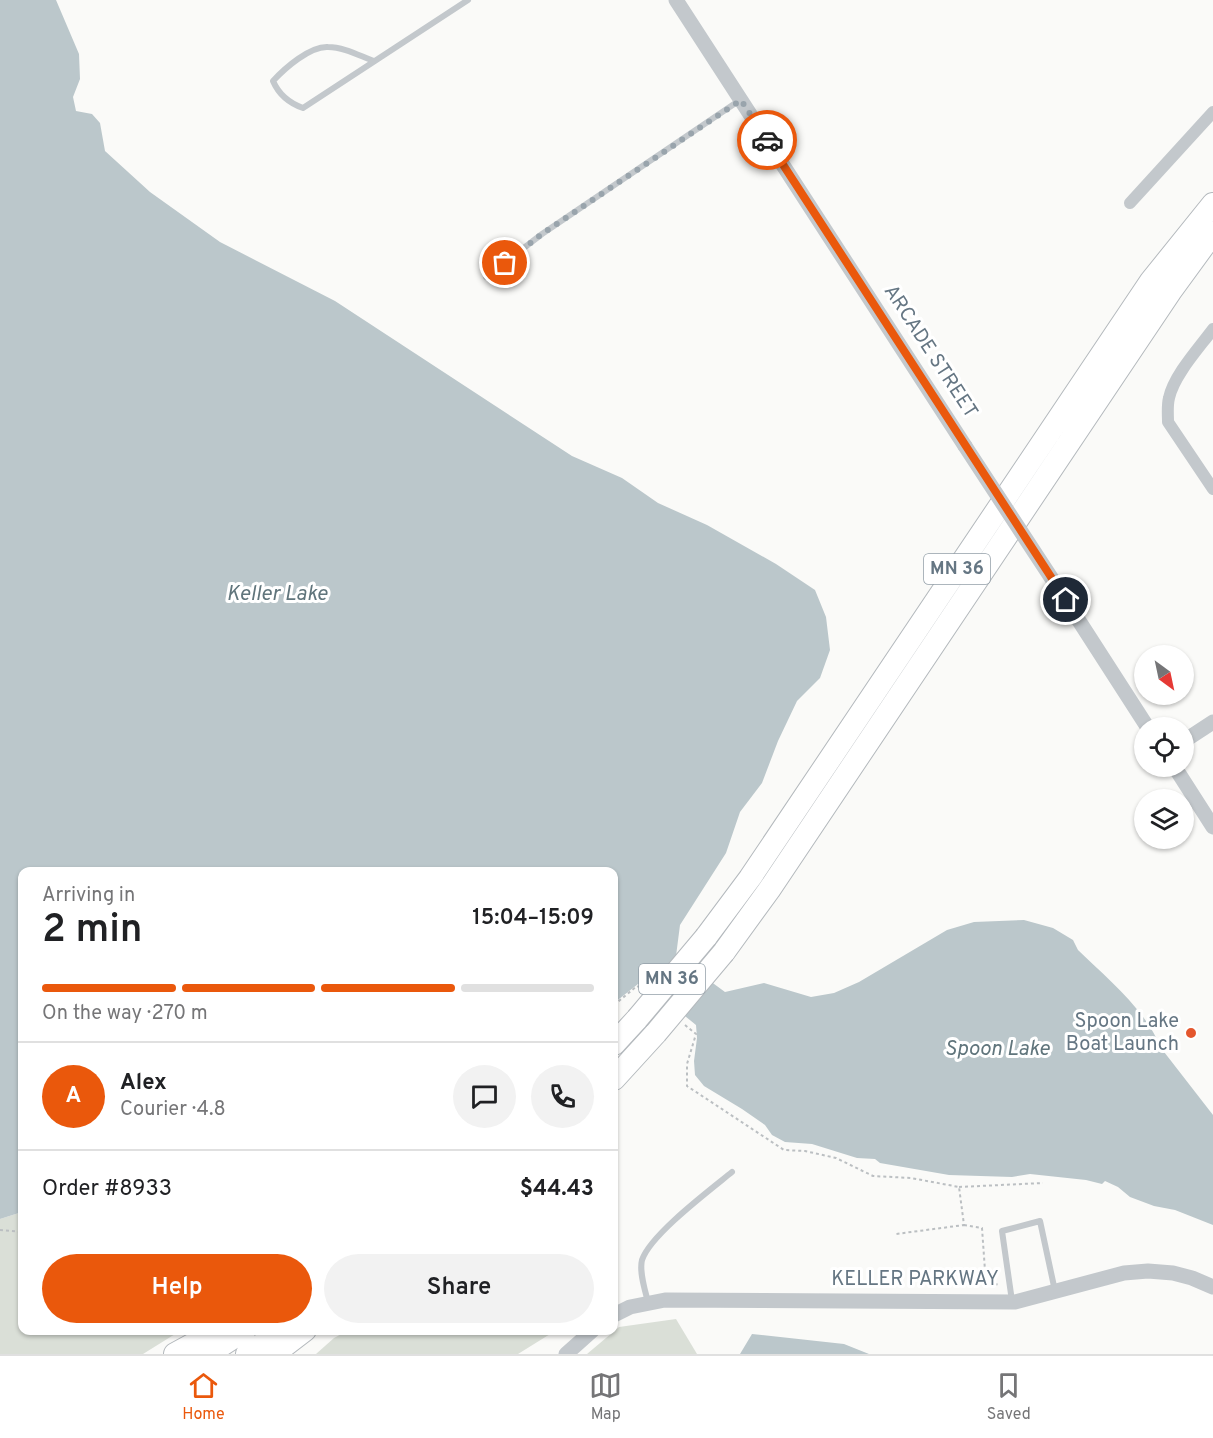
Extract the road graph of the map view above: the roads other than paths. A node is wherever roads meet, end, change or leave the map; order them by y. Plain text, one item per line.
1 (468, 0) edge
2 (676, 0) edge
3 (374, 61) junction
4 (741, 100) junction
5 (1213, 112) edge
6 (1130, 203) dead end
7 (1213, 204) edge
8 (1213, 234) edge
9 (486, 277) dead end
10 (1213, 329) edge
11 (1213, 489) edge
12 (1141, 717) edge
13 (1213, 722) edge
14 (1194, 734) edge
15 (1181, 777) edge
16 (1213, 827) edge
17 (618, 1040) edge
18 (618, 1075) edge
19 (732, 1172) dead end
20 (1213, 1287) edge
21 (1055, 1291) junction
22 (648, 1302) junction
23 (1008, 1302) junction
24 (618, 1313) edge
25 (210, 1335) edge
26 (237, 1335) edge
27 (276, 1335) edge
28 (299, 1335) edge
29 (587, 1335) edge
30 (175, 1354) edge
31 (208, 1354) edge
32 (247, 1354) edge
33 (274, 1354) edge
34 (566, 1354) edge

1 - 3 lane
2 - 4 street, ARCADE STREET
3 - 3 lane
4 - 9 lane
4 - 12 street, ARCADE STREET, bridge
5 - 6 street
7 - 17 highway, MN 36, bridge
8 - 18 highway, MN 36, bridge
10 - 11 street
13 - 14 street
15 - 16 street
19 - 22 lane
20 - 21 street, KELLER PARKWAY
21 - 23 street, KELLER PARKWAY
21 - 23 lane
22 - 23 street, KELLER PARKWAY
22 - 24 street, KELLER PARKWAY
25 - 30 highway
26 - 31 highway
27 - 32 highway
28 - 33 highway
29 - 34 street

